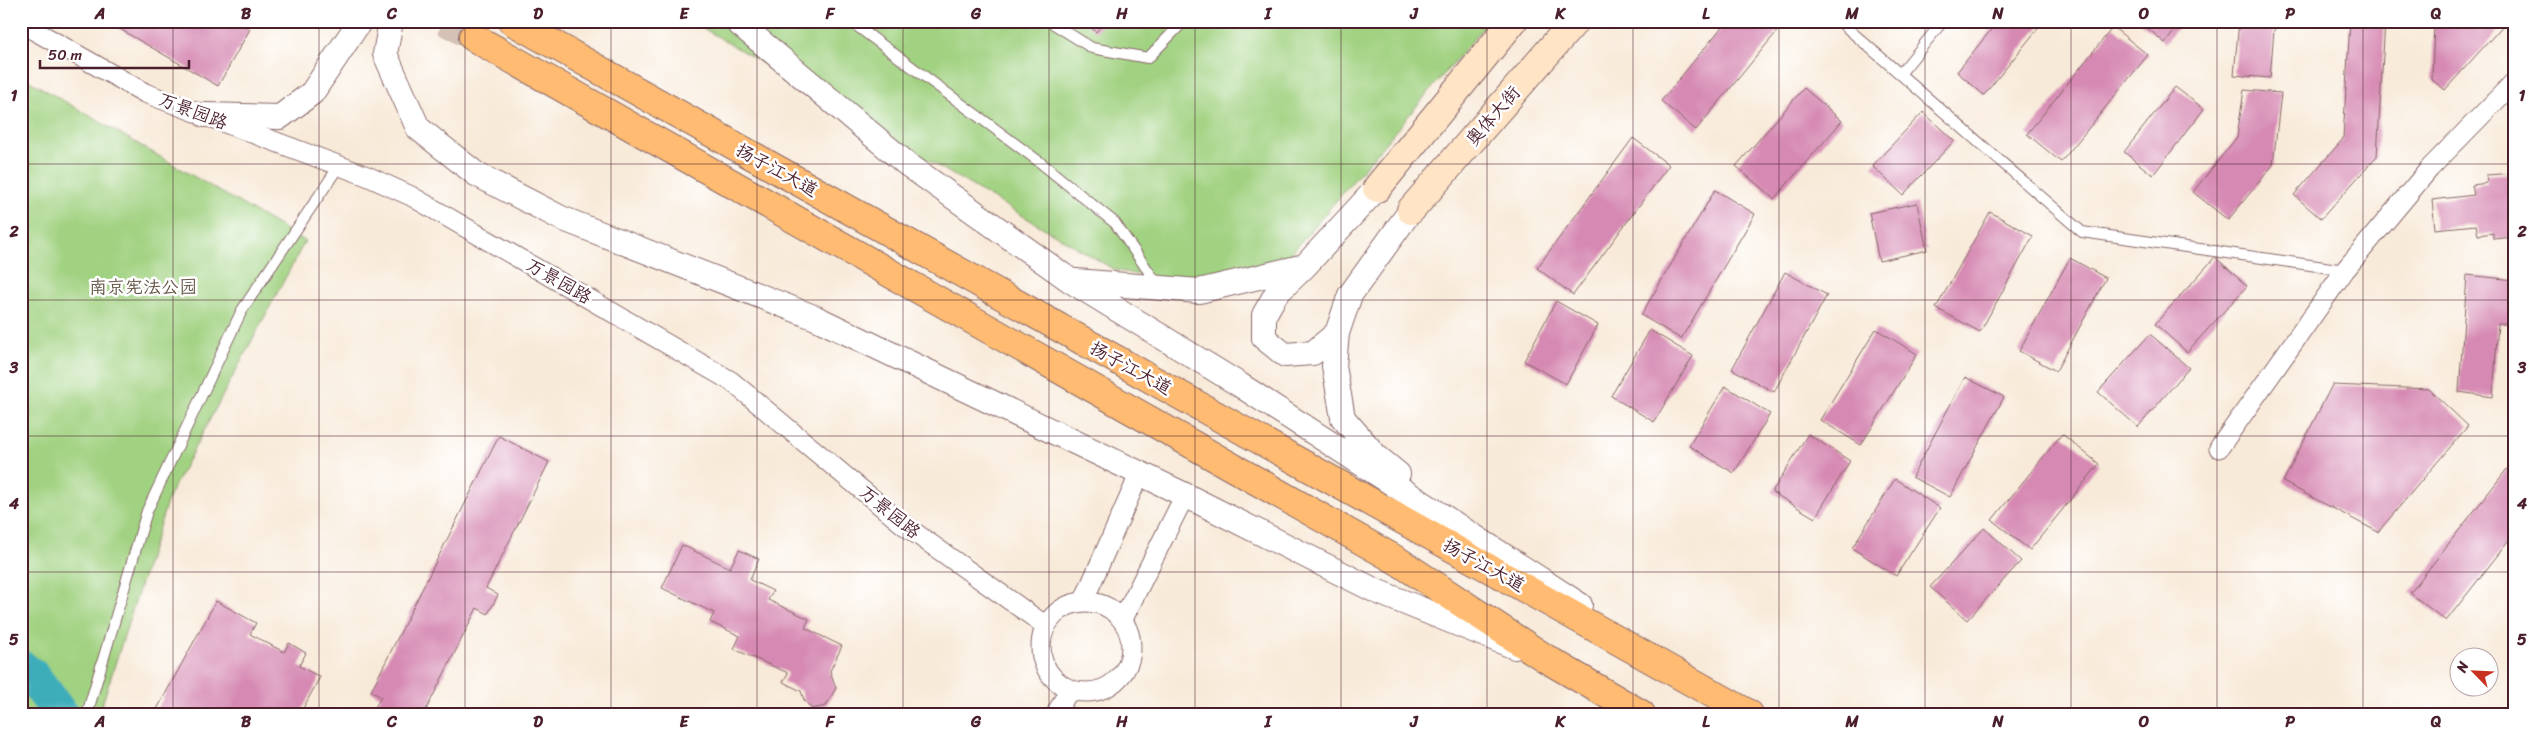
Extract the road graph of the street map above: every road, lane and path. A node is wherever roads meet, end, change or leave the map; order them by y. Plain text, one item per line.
1 (360, 21) edge
2 (392, 21) edge
3 (512, 21) edge
4 (736, 21) edge
5 (850, 21) edge
6 (1049, 21) edge
7 (1184, 21) edge
8 (1513, 21) edge
9 (1575, 21) edge
10 (1839, 21) edge
11 (1943, 21) edge
12 (21, 23) edge
13 (472, 37) tunnel mouth
14 (1900, 74) junction
15 (2515, 81) edge
16 (205, 115) junction
17 (339, 166) junction
18 (1376, 188) joint
19 (1411, 210) joint
20 (1305, 266) junction
21 (2345, 270) junction
22 (1071, 281) junction
23 (1160, 288) junction
24 (1337, 333) junction
25 (2219, 448) dead end
26 (1139, 475) junction
27 (1185, 495) junction
28 (1478, 541) junction
29 (1083, 602) junction
30 (1122, 619) junction
31 (1046, 626) junction
32 (1545, 658) junction
33 (1069, 690) junction
34 (87, 714) edge
35 (1056, 714) edge
36 (1641, 714) edge
37 (1749, 714) edge

1 - 16 street
2 - 26 street
3 - 37 highway, 扬子江大道
4 - 22 street
5 - 23 lane
6 - 7 lane
8 - 18 main road
9 - 19 main road, 奥体大街
10 - 14 lane
11 - 14 lane
12 - 16 street, 万景园路
13 - 32 highway, 扬子江大道
14 - 21 lane
15 - 21 street
16 - 17 street, 万景园路
17 - 31 street, 万景园路
17 - 34 lane
18 - 20 street
19 - 24 street
20 - 23 street
20 - 24 street
21 - 25 street
22 - 23 street
22 - 28 street
24 - 28 street
26 - 27 street
26 - 29 street
27 - 30 street
27 - 32 street
28 - 37 street
29 - 30 street
29 - 31 street
30 - 33 street
31 - 33 street
32 - 36 highway, 扬子江大道
33 - 35 street

